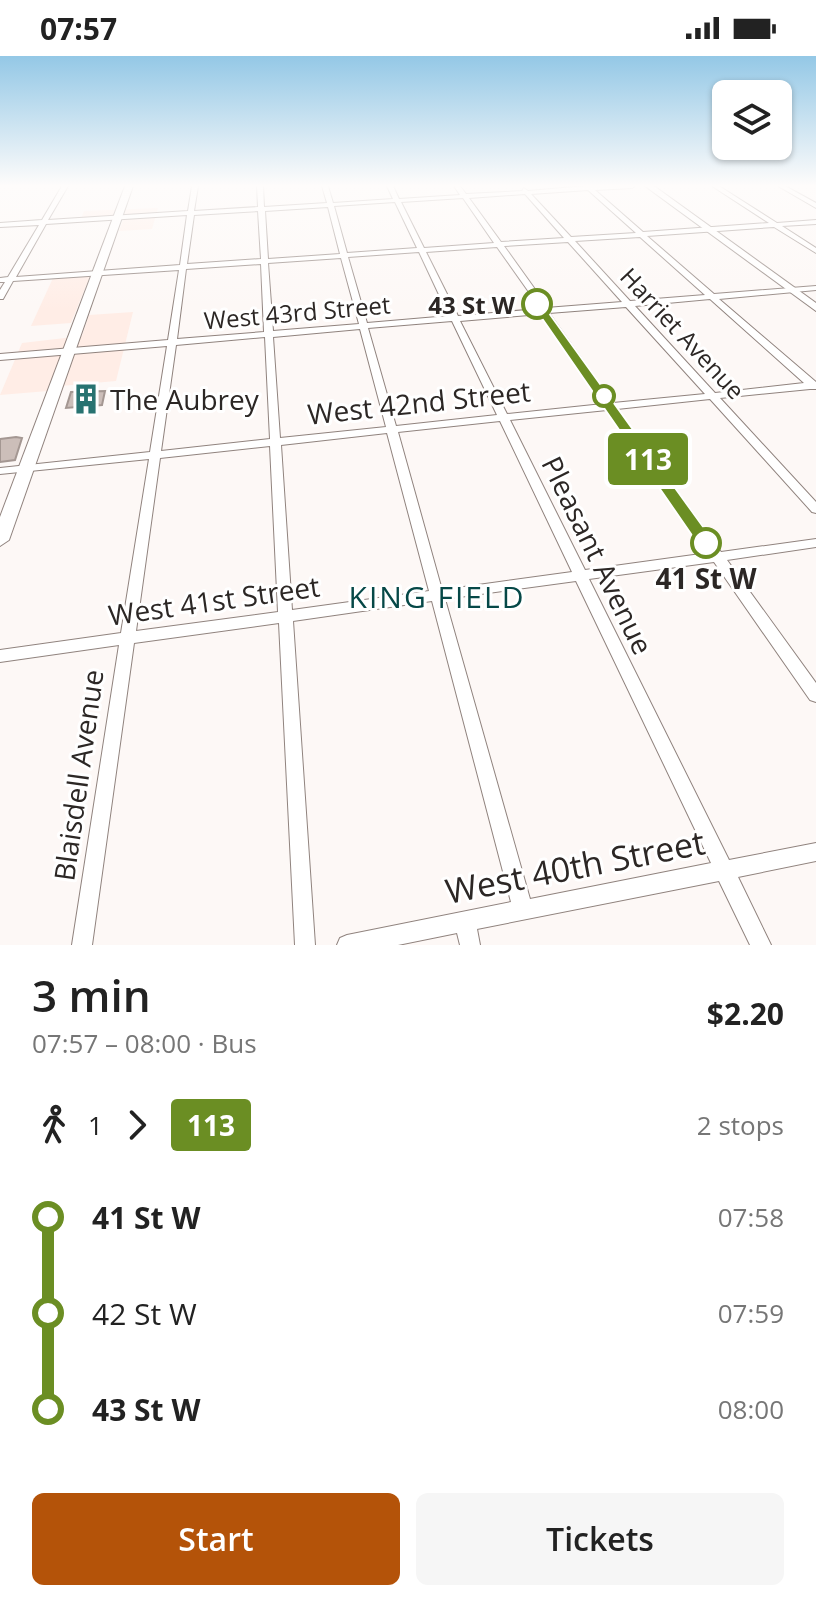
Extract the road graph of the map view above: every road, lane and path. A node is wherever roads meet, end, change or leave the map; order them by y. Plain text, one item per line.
1 (41, 227) edge
2 (114, 227) edge
3 (188, 227) edge
4 (262, 227) edge
5 (336, 227) edge
6 (411, 227) edge
7 (486, 227) edge
8 (559, 227) edge
9 (634, 227) edge
10 (735, 227) edge
11 (780, 227) edge
12 (710, 229) junction
13 (641, 234) junction
14 (570, 239) junction
15 (497, 244) junction
16 (422, 250) junction
17 (816, 251) edge
18 (344, 255) junction
19 (264, 261) junction
20 (182, 267) junction
21 (97, 273) junction
22 (10, 279) junction
23 (0, 280) edge
24 (816, 288) edge
25 (791, 290) junction
26 (711, 296) junction
27 (0, 297) edge
28 (629, 303) junction
29 (816, 308) edge
30 (544, 311) junction
31 (455, 318) junction
32 (364, 326) junction
33 (269, 334) junction
34 (170, 343) junction
35 (68, 351) junction
36 (0, 357) edge
37 (814, 386) edge
38 (713, 396) junction
39 (611, 406) junction
40 (505, 418) junction
41 (393, 429) junction
42 (277, 440) junction
43 (155, 454) junction
44 (26, 468) junction
45 (0, 471) edge
46 (816, 509) edge
47 (0, 540) edge
48 (816, 543) edge
49 (716, 557) junction
50 (581, 576) junction
51 (438, 596) junction
52 (286, 616) junction
53 (125, 639) junction
54 (0, 656) edge
55 (816, 695) edge
56 (816, 852) edge
57 (724, 869) junction
58 (523, 909) junction
59 (465, 921) junction
60 (82, 945) edge
61 (305, 945) edge
62 (347, 945) edge
63 (470, 945) edge
64 (761, 945) edge

1 - 22 street
2 - 21 main road
3 - 20 street, Blaisdell Avenue
4 - 19 street
5 - 18 street
6 - 16 street, Pleasant Avenue
7 - 15 street
8 - 14 street, Harriet Avenue
9 - 13 street
10 - 12 street
11 - 17 street
12 - 13 street
12 - 25 main road
13 - 14 street
13 - 26 street
14 - 15 street
14 - 28 street, Harriet Avenue
15 - 16 street
15 - 30 street
16 - 18 street
16 - 31 street, Pleasant Avenue
18 - 19 street
18 - 32 street
19 - 20 street
19 - 33 street
20 - 21 street
20 - 34 street, Blaisdell Avenue
21 - 22 street
21 - 35 main road
22 - 23 street
22 - 27 street
24 - 25 street, West 43rd Street
25 - 26 street, West 43rd Street
25 - 29 main road
26 - 28 street, West 43rd Street
26 - 37 street
28 - 30 street, West 43rd Street
28 - 38 street, Harriet Avenue
30 - 31 street, West 43rd Street
30 - 39 street
31 - 32 street, West 43rd Street
31 - 40 street, Pleasant Avenue
32 - 33 street, West 43rd Street
32 - 41 street
33 - 34 street, West 43rd Street
33 - 42 street
34 - 35 street, West 43rd Street
34 - 43 street, Blaisdell Avenue
35 - 36 street, West 43rd Street
35 - 44 main road
37 - 38 street, West 42nd Street
38 - 39 street, West 42nd Street
38 - 46 street, Harriet Avenue
39 - 40 street, West 42nd Street
39 - 49 street
40 - 41 street, West 42nd Street
40 - 50 street, Pleasant Avenue
41 - 42 street, West 42nd Street
41 - 51 street
42 - 43 street, West 42nd Street
42 - 52 street
43 - 44 street, West 42nd Street
43 - 53 street, Blaisdell Avenue
44 - 45 street, West 42nd Street
44 - 47 main road
48 - 49 street, West 41st Street
49 - 50 street, West 41st Street
49 - 55 street
50 - 51 street, West 41st Street
50 - 57 street, Pleasant Avenue
51 - 52 street, West 41st Street
51 - 58 street
52 - 53 street, West 41st Street
52 - 61 street
53 - 54 street, West 41st Street
53 - 60 street, Blaisdell Avenue
56 - 57 street, West 40th Street
57 - 58 street, West 40th Street
57 - 64 street, Pleasant Avenue
58 - 59 street, West 40th Street
59 - 62 street, West 40th Street
59 - 63 street

